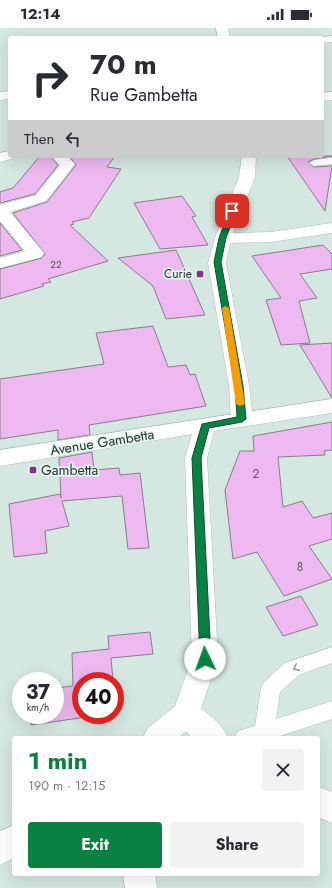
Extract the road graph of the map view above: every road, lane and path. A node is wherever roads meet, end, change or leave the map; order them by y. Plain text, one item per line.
1 (60, 158) edge
2 (249, 158) edge
3 (332, 161) edge
4 (314, 163) dead end
5 (0, 210) edge
6 (332, 228) edge
7 (223, 238) junction
8 (0, 263) edge
9 (332, 406) edge
10 (242, 419) junction
11 (205, 426) junction
12 (0, 458) edge
13 (332, 655) edge
14 (332, 710) edge
15 (186, 714) junction
16 (254, 735) edge
17 (159, 736) edge
18 (212, 736) edge
19 (320, 802) edge
20 (332, 808) edge
21 (12, 841) edge
22 (0, 849) edge
23 (139, 876) edge
24 (141, 888) edge

1 - 5 street
2 - 7 street
3 - 4 lane
5 - 8 street
6 - 7 street
7 - 10 street
9 - 10 street
10 - 11 street, Avenue Gambetta
11 - 12 street, Avenue Gambetta
11 - 15 street
13 -> 16 lane
14 - 16 lane
15 - 17 street
15 - 18 street
19 - 20 street
21 - 22 street
23 - 24 street

